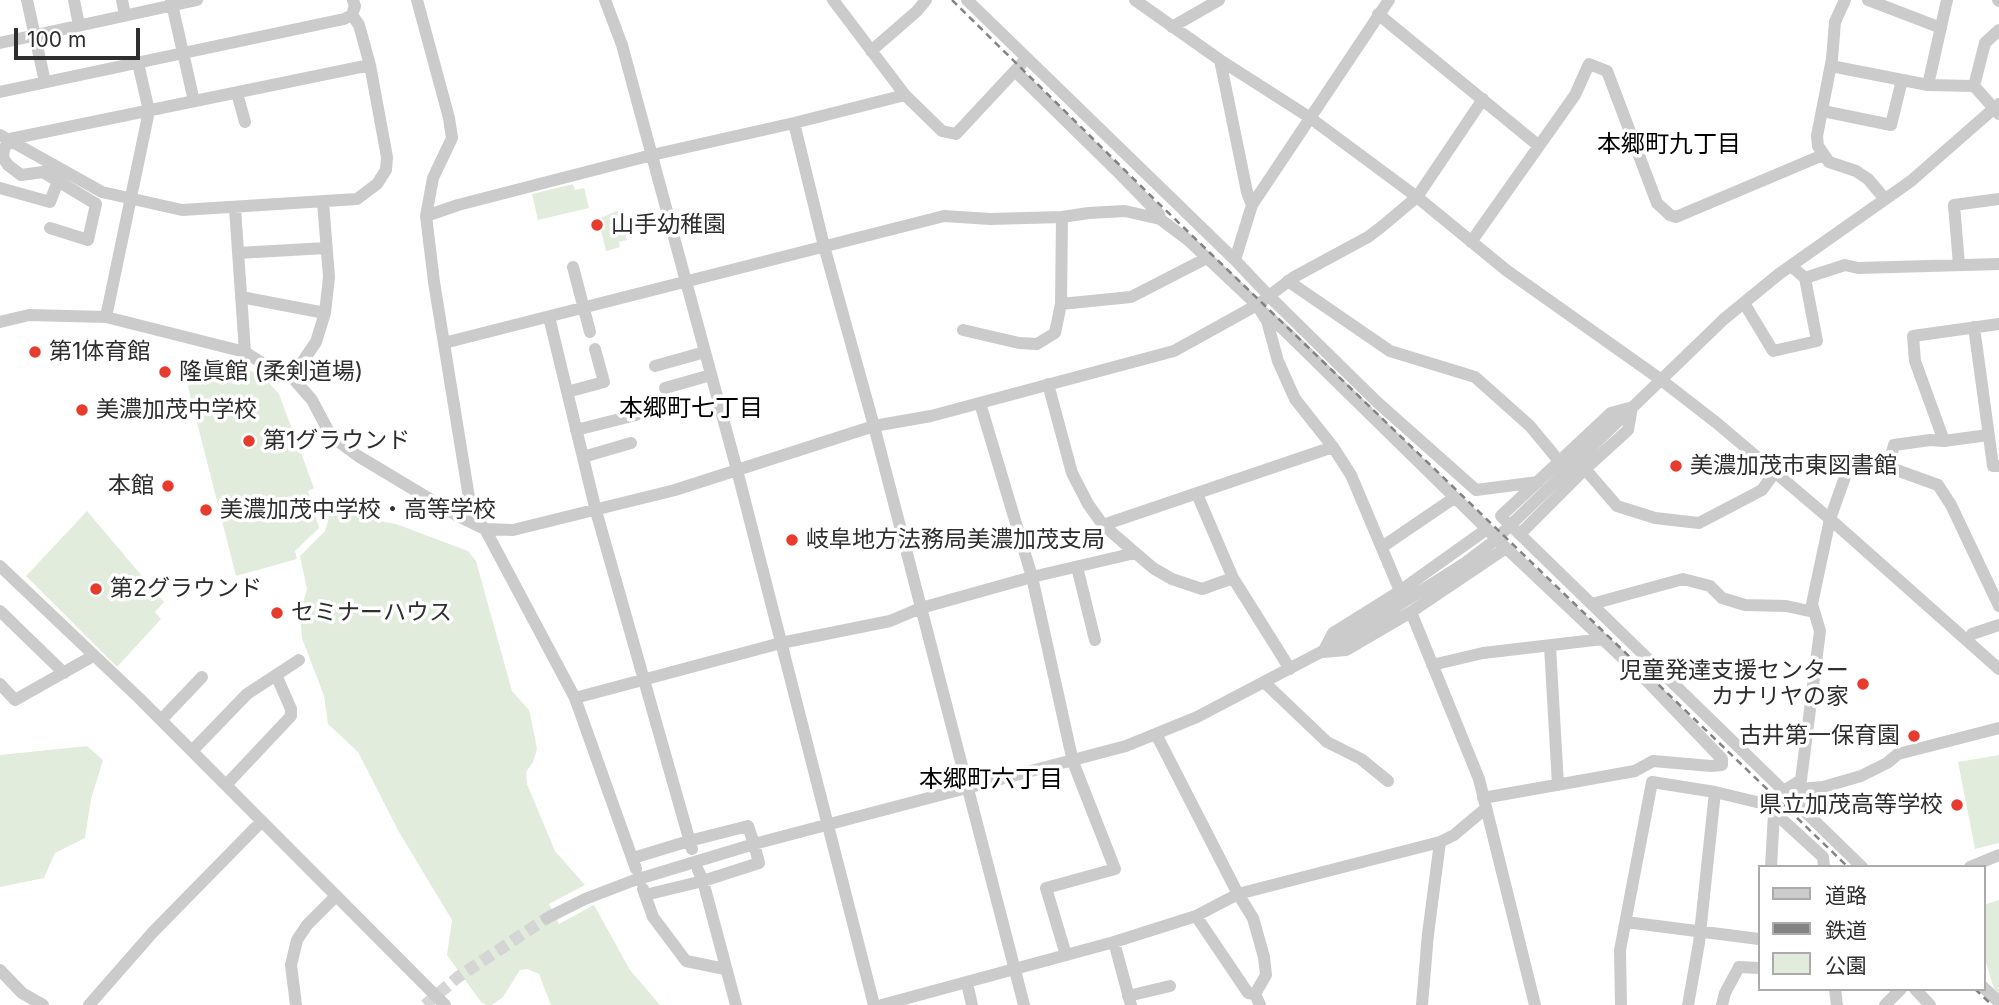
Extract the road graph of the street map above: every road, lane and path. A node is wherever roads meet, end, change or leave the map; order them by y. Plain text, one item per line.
1 (27, 0) edge
2 (74, 0) edge
3 (121, 0) edge
4 (197, 0) edge
5 (354, 0) edge
6 (417, 0) edge
7 (605, 0) edge
8 (833, 0) edge
9 (926, 0) edge
10 (967, 0) edge
11 (1135, 0) edge
12 (1219, 0) edge
13 (1388, 0) edge
14 (1845, 0) edge
15 (1868, 0) edge
16 (1947, 0) edge
17 (172, 3) edge
18 (1378, 14) junction
19 (125, 15) junction
20 (352, 15) junction
21 (79, 24) junction
22 (1172, 27) junction
23 (1941, 28) junction
24 (1999, 30) edge
25 (35, 35) junction
26 (0, 43) edge
27 (871, 51) junction
28 (183, 53) junction
29 (1026, 59) junction
30 (1220, 60) junction
31 (138, 63) junction
32 (370, 65) junction
33 (1830, 66) junction
34 (1014, 71) junction
35 (1902, 80) junction
36 (46, 82) junction
37 (1928, 85) junction
38 (1974, 86) junction
39 (0, 92) edge
40 (237, 93) junction
41 (905, 95) junction
42 (1483, 99) junction
43 (194, 101) junction
44 (1997, 108) edge
45 (149, 111) junction
46 (1823, 111) junction
47 (1309, 117) junction
48 (245, 122) dead end
49 (794, 123) junction
50 (5, 137) edge
51 (1539, 146) junction
52 (652, 155) junction
53 (1823, 155) junction
54 (58, 181) junction
55 (0, 188) edge
56 (1417, 197) junction
57 (131, 199) junction
58 (1885, 199) junction
59 (1999, 199) edge
60 (323, 202) junction
61 (1252, 205) junction
62 (235, 208) junction
63 (426, 216) junction
64 (1062, 217) junction
65 (1160, 219) junction
66 (50, 228) dead end
67 (1471, 242) junction
68 (824, 246) junction
69 (326, 248) junction
70 (238, 253) junction
71 (1207, 258) junction
72 (1235, 260) junction
73 (1999, 264) edge
74 (1959, 265) junction
75 (1791, 266) junction
76 (573, 267) dead end
77 (1805, 278) junction
78 (1291, 279) junction
79 (686, 282) junction
80 (1269, 296) junction
81 (242, 298) junction
82 (1744, 303) junction
83 (1061, 304) junction
84 (1259, 308) junction
85 (584, 309) junction
86 (326, 313) junction
87 (106, 317) junction
88 (549, 317) junction
89 (0, 322) edge
90 (1999, 324) edge
91 (1974, 327) junction
92 (963, 330) dead end
93 (590, 332) dead end
94 (444, 343) junction
95 (595, 349) dead end
96 (245, 352) junction
97 (705, 352) junction
98 (655, 366) dead end
99 (711, 375) junction
100 (292, 377) junction
101 (1660, 379) junction
102 (1048, 384) junction
103 (665, 388) dead end
104 (567, 392) junction
105 (980, 403) junction
106 (1632, 407) junction
107 (636, 415) dead end
108 (874, 426) junction
109 (576, 430) junction
110 (1988, 435) junction
111 (1944, 441) junction
112 (631, 443) dead end
113 (1333, 447) junction
114 (583, 457) junction
115 (1559, 461) junction
116 (1581, 466) junction
117 (1999, 466) edge
118 (1888, 467) junction
119 (737, 470) junction
120 (1775, 472) junction
121 (1538, 482) junction
122 (1197, 494) junction
123 (1454, 498) junction
124 (596, 511) junction
125 (1830, 519) junction
126 (1103, 525) junction
127 (1487, 528) junction
128 (485, 529) junction
129 (1520, 534) junction
130 (1382, 547) junction
131 (1506, 548) junction
132 (1135, 553) junction
133 (0, 566) edge
134 (1077, 567) junction
135 (1032, 577) junction
136 (1233, 578) junction
137 (1400, 591) junction
138 (1592, 604) junction
139 (1999, 606) edge
140 (921, 608) junction
141 (0, 611) edge
142 (1411, 612) junction
143 (1814, 612) junction
144 (1999, 625) edge
145 (1603, 639) junction
146 (1968, 639) junction
147 (1095, 640) dead end
148 (781, 643) junction
149 (1550, 646) junction
150 (1323, 652) junction
151 (93, 656) junction
152 (299, 660) dead end
153 (1432, 665) junction
154 (1290, 668) junction
155 (1999, 669) edge
156 (64, 673) junction
157 (276, 675) junction
158 (202, 677) dead end
159 (644, 681) junction
160 (1265, 683) junction
161 (0, 684) edge
162 (575, 698) junction
163 (161, 720) junction
164 (1999, 728) edge
165 (1156, 734) junction
166 (192, 751) junction
167 (1073, 762) junction
168 (1388, 781) dead end
169 (226, 785) junction
170 (1558, 785) junction
171 (967, 789) junction
172 (1785, 790) junction
173 (1715, 792) junction
174 (1484, 804) junction
175 (1774, 813) junction
176 (262, 821) junction
177 (828, 826) junction
178 (1440, 842) junction
179 (754, 844) junction
180 (691, 845) junction
181 (1999, 855) edge
182 (1823, 862) edge
183 (1771, 865) edge
184 (1860, 865) edge
185 (1975, 865) edge
186 (700, 875) junction
187 (1238, 894) junction
188 (335, 897) junction
189 (1196, 916) junction
190 (547, 918) tunnel mouth
191 (1626, 922) junction
192 (1700, 930) junction
193 (1758, 939) edge
194 (1114, 942) junction
195 (1066, 955) junction
196 (1758, 968) edge
197 (726, 969) junction
198 (0, 970) edge
199 (1015, 971) junction
200 (967, 983) junction
201 (1170, 986) dead end
202 (1985, 989) edge
203 (1898, 991) edge
204 (1917, 991) edge
205 (1130, 1000) edge
206 (1258, 1000) edge
207 (1999, 1002) edge
208 (43, 1005) edge
209 (89, 1005) edge
210 (296, 1005) edge
211 (445, 1005) edge
212 (736, 1005) edge
213 (874, 1005) edge
214 (882, 1005) edge
215 (972, 1005) edge
216 (1024, 1005) edge
217 (1422, 1005) edge
218 (1535, 1005) edge
219 (1621, 1005) edge
220 (1688, 1005) edge
221 (1722, 1005) edge
222 (1885, 1005) edge
223 (1930, 1005) edge

1 - 25 street
2 - 21 street
3 - 19 street
4 - 17 street
5 - 20 street
6 - 63 street
7 - 52 street
8 - 27 street
9 - 27 street
10 - 29 street
11 - 22 street
12 - 22 street
13 - 18 street
14 - 33 street
15 - 23 street
16 - 23 street
17 - 19 street
17 - 28 street
18 - 42 street
18 - 47 street
19 - 21 street
20 - 28 street
20 - 32 street
21 - 25 street
22 - 30 street
23 - 37 street
24 - 38 street
25 - 26 street
25 - 36 street
27 - 41 street
28 - 31 street
28 - 43 street
29 - 34 street
29 - 72 street
30 - 47 street
30 - 61 street
31 - 36 street
31 - 45 street
32 - 40 street
32 - 60 street
33 - 35 street
33 - 46 street
34 - 41 street
34 - 65 street
35 - 37 street
35 - 46 street
36 - 39 street
37 - 38 street
38 - 44 street
40 - 43 street
40 - 48 street
41 - 49 street
42 - 51 street
42 - 56 street
43 - 45 street
44 - 58 street
45 - 50 street
45 - 57 street
46 - 53 street
47 - 56 street
47 - 61 street
49 - 52 street
49 - 68 street
50 - 54 street
50 - 57 street
51 - 53 street
51 - 67 street
52 - 63 street
52 - 79 street
53 - 58 street
54 - 55 street
54 - 66 street
56 - 67 street
56 - 78 street
57 - 62 street
57 - 87 street
58 - 75 street
59 - 74 street
60 - 62 street
60 - 69 street
61 - 72 street
62 - 70 street
63 - 94 street
64 - 65 street
64 - 68 street
64 - 83 street
65 - 71 street
67 - 101 street
68 - 79 street
68 - 108 street
69 - 70 street
69 - 86 street
70 - 81 street
71 - 83 street
71 - 84 street
72 - 80 street
73 - 74 street
74 - 77 street
75 - 77 street
75 - 82 street
76 - 85 street
77 - 82 street
78 - 80 street
78 - 115 street
79 - 85 street
79 - 97 street
80 - 84 street
80 - 121 street
81 - 86 street
81 - 96 street
82 - 101 street
83 - 92 street
84 - 102 street
84 - 113 street
84 - 123 street
85 - 88 street
85 - 93 street
86 - 100 street
87 - 89 street
87 - 96 street
88 - 94 street
88 - 104 street
90 - 91 street
91 - 110 street
91 - 111 street
94 - 128 street
95 - 104 street
96 - 100 street
97 - 98 street
97 - 99 street
99 - 103 street
99 - 119 street
100 - 128 street
101 - 106 street
101 - 120 street
102 - 105 street
102 - 126 street
104 - 109 street
105 - 108 street
105 - 135 street
106 - 115 street
106 - 116 street
107 - 109 street
108 - 119 street
108 - 140 street
109 - 114 street
110 - 111 street
110 - 117 street
111 - 118 street
112 - 114 street
113 - 122 street
113 - 130 street
114 - 124 street
115 - 121 street
116 - 120 street
116 - 129 street
116 - 150 street
118 - 125 street
118 - 139 street
119 - 124 street
119 - 148 street
120 - 125 street
121 - 129 street
122 - 126 street
122 - 136 street
123 - 127 street
123 - 130 street
124 - 128 street
124 - 159 street
125 - 143 street
125 - 146 street
126 - 132 street
127 - 131 street
127 - 137 street
128 - 162 street
129 - 138 street
130 - 137 street
131 - 142 street
131 - 145 street
132 - 134 street
132 - 136 street
133 - 151 street
134 - 135 street
134 - 147 street
135 - 140 street
135 - 167 street
136 - 154 street
137 - 150 street
138 - 143 street
138 - 172 street
140 - 148 street
140 - 171 street
141 - 156 street
142 - 150 street
142 - 153 street
143 - 172 street
144 - 146 street
145 - 149 street
145 - 170 street
146 - 155 street
148 - 159 street
148 - 177 street
149 - 153 street
149 - 170 street
150 - 154 street
151 - 156 street
151 - 163 street
152 - 157 street
153 - 174 street
154 - 160 street
156 - 161 street
157 - 166 street
157 - 169 street
158 - 163 street
159 - 162 street
159 - 180 street
160 - 165 street
160 - 168 street
162 - 180 street
163 - 166 street
164 - 172 street
165 - 167 street
165 - 187 street
166 - 169 street
167 - 171 street
167 - 195 street
169 - 176 street
170 - 174 street
171 - 177 street
171 - 199 street
172 - 184 street
173 - 175 street
173 - 191 street
173 - 192 street
174 - 178 street
174 - 218 street
175 - 182 street
175 - 183 street
176 - 188 street
176 - 209 street
177 - 179 street
177 - 213 street
178 - 187 street
178 - 217 street
179 - 180 street
179 - 186 street
179 - 190 street
181 - 185 street
186 - 197 street
186 - 197 street
187 - 189 street
187 - 206 street
188 - 210 street
188 - 211 street
189 - 194 street
189 - 206 street
191 - 192 street
191 - 219 street
192 - 193 street
192 - 220 street
194 - 195 street
194 - 205 street
195 - 199 street
196 - 221 street
197 - 212 street
198 - 208 street
199 - 200 street
199 - 216 street
200 - 214 street
200 - 215 street
201 - 205 street
202 - 207 street
203 - 222 street
204 - 223 street

